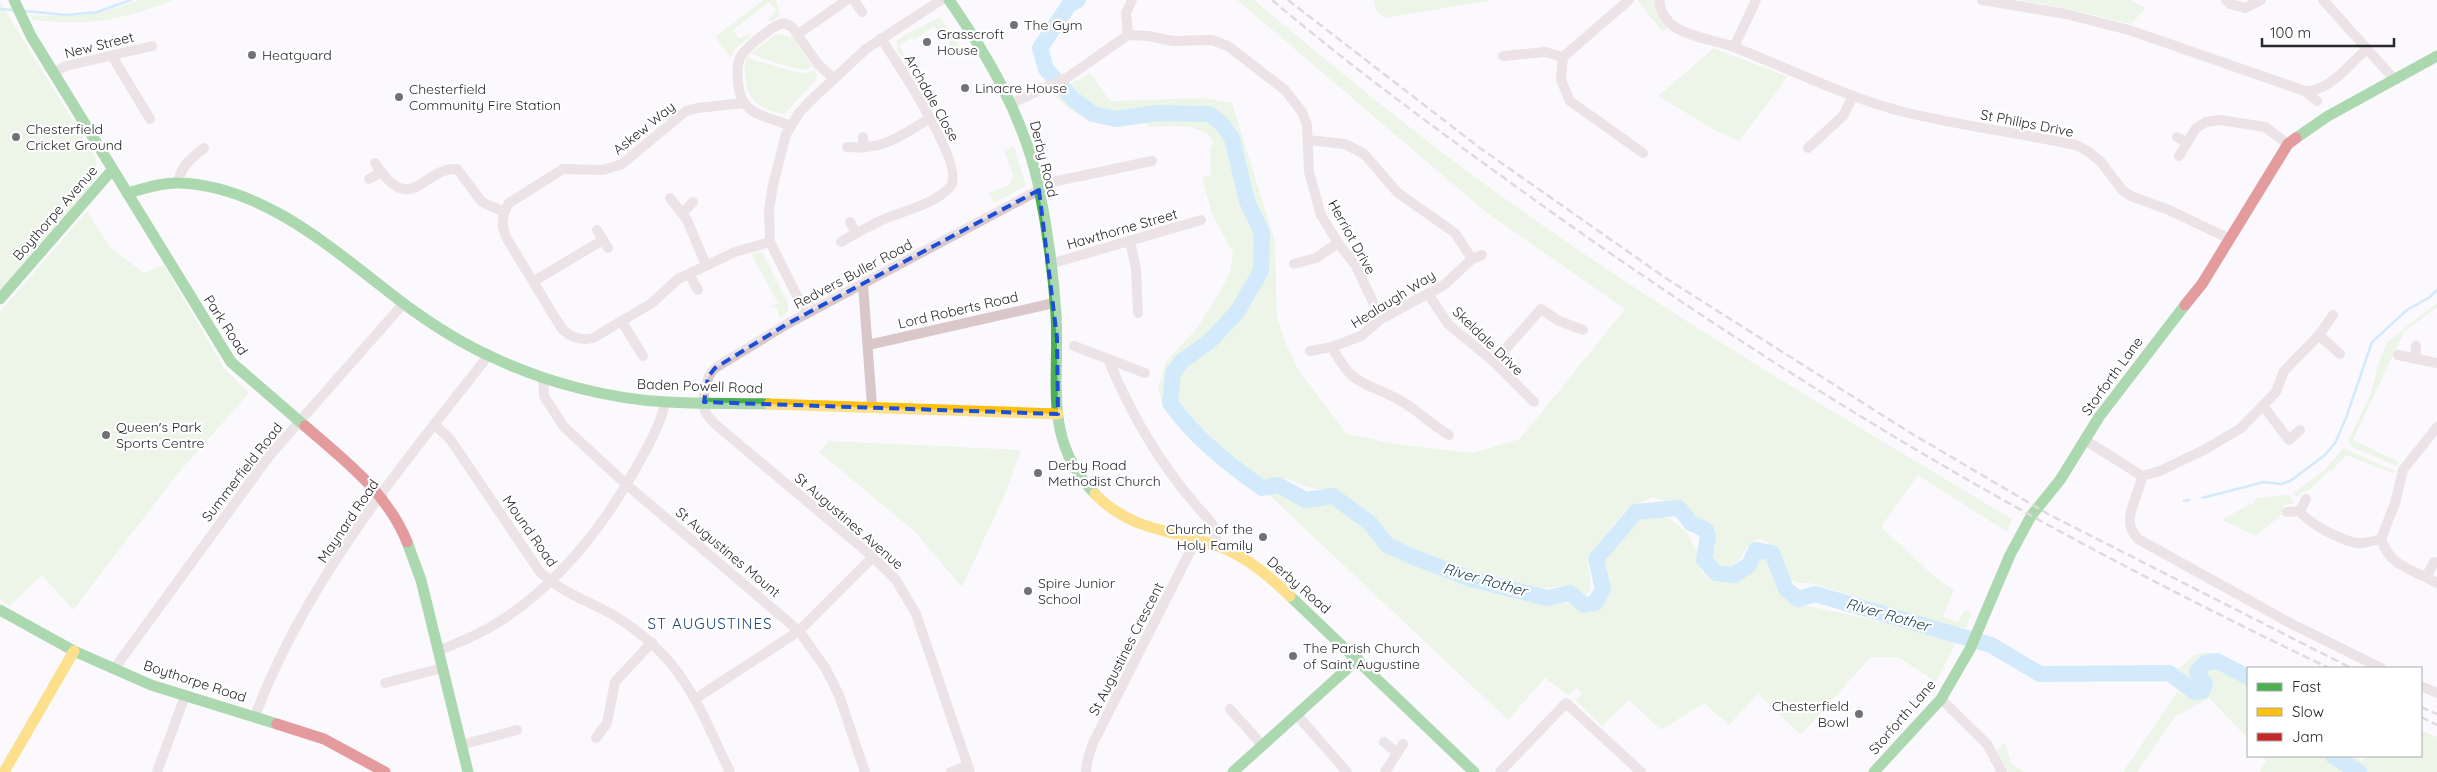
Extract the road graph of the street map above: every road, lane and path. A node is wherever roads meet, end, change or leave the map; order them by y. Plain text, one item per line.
1 (14, 0) edge
2 (847, 0) edge
3 (854, 0) edge
4 (941, 0) edge
5 (949, 0) edge
6 (1132, 0) edge
7 (1629, 0) edge
8 (1659, 0) edge
9 (1756, 0) edge
10 (1982, 0) edge
11 (2226, 0) edge
12 (2261, 0) edge
13 (2323, 0) edge
14 (862, 12) dead end
15 (798, 34) junction
16 (1128, 36) junction
17 (881, 38) junction
18 (152, 46) dead end
19 (1734, 47) junction
20 (2367, 49) junction
21 (112, 56) junction
22 (2437, 56) edge
23 (1563, 57) junction
24 (1510, 58) dead end
25 (53, 73) junction
26 (833, 78) junction
27 (2394, 79) junction
28 (2306, 90) junction
29 (1853, 96) junction
30 (2317, 101) dead end
31 (744, 103) junction
32 (1013, 104) junction
33 (150, 119) dead end
34 (929, 119) junction
35 (790, 126) junction
36 (1308, 140) junction
37 (1810, 142) dead end
38 (2288, 144) junction
39 (847, 147) dead end
40 (204, 148) dead end
41 (1643, 153) dead end
42 (2178, 156) dead end
43 (1152, 161) dead end
44 (112, 170) junction
45 (369, 179) dead end
46 (178, 183) junction
47 (1038, 188) junction
48 (127, 193) junction
49 (670, 198) dead end
50 (693, 202) dead end
51 (504, 212) junction
52 (683, 213) junction
53 (1201, 220) dead end
54 (850, 222) dead end
55 (597, 230) dead end
56 (856, 233) junction
57 (2230, 240) junction
58 (1130, 241) junction
59 (770, 242) junction
60 (841, 242) dead end
61 (1338, 243) junction
62 (1482, 255) dead end
63 (1472, 259) junction
64 (1050, 264) junction
65 (1294, 264) dead end
66 (706, 265) junction
67 (689, 274) junction
68 (534, 281) junction
69 (863, 284) junction
70 (698, 290) dead end
71 (1429, 295) junction
72 (0, 299) edge
73 (1054, 302) junction
74 (404, 303) junction
75 (1138, 312) dead end
76 (806, 314) junction
77 (2333, 315) dead end
78 (1382, 320) junction
79 (622, 322) junction
80 (1583, 330) dead end
81 (2319, 335) junction
82 (868, 345) junction
83 (1074, 346) dead end
84 (2416, 346) dead end
85 (1332, 347) junction
86 (1310, 351) dead end
87 (2340, 354) dead end
88 (2398, 355) dead end
89 (488, 356) junction
90 (643, 356) dead end
91 (1108, 359) junction
92 (2415, 359) junction
93 (1494, 362) junction
94 (2437, 363) edge
95 (1145, 373) dead end
96 (543, 378) junction
97 (665, 402) junction
98 (704, 402) junction
99 (1534, 402) dead end
100 (872, 406) junction
101 (2264, 407) junction
102 (1058, 414) junction
103 (299, 423) junction
104 (434, 424) junction
105 (2437, 427) edge
106 (2300, 430) dead end
107 (1449, 435) dead end
108 (2085, 440) junction
109 (2142, 476) junction
110 (626, 485) junction
111 (380, 497) junction
112 (2306, 499) dead end
113 (2300, 511) junction
114 (2287, 512) dead end
115 (2380, 539) junction
116 (1196, 540) junction
117 (1215, 545) junction
118 (873, 556) junction
119 (2434, 562) dead end
120 (2426, 577) junction
121 (550, 582) junction
122 (2437, 583) edge
123 (0, 610) edge
124 (799, 630) junction
125 (652, 642) junction
126 (74, 650) junction
127 (438, 651) junction
128 (1358, 659) junction
129 (2379, 667) edge
130 (442, 668) junction
131 (114, 669) junction
132 (385, 682) dead end
133 (2422, 686) edge
134 (2437, 693) edge
135 (185, 696) junction
136 (695, 699) junction
137 (1941, 699) junction
138 (1230, 709) dead end
139 (1297, 715) junction
140 (255, 716) junction
141 (517, 730) dead end
142 (596, 738) dead end
143 (1384, 742) dead end
144 (461, 745) junction
145 (1263, 746) junction
146 (969, 769) edge
147 (4, 772) edge
148 (157, 772) edge
149 (385, 772) edge
150 (468, 772) edge
151 (730, 772) edge
152 (865, 772) edge
153 (951, 772) edge
154 (1086, 772) edge
155 (1234, 772) edge
156 (1347, 772) edge
157 (1385, 772) edge
158 (1474, 772) edge
159 (1500, 772) edge
160 (1642, 772) edge
161 (1874, 772) edge
162 (2002, 772) edge

1 - 25 main road, Park Road
2 - 15 street
3 - 14 street
4 - 17 street
5 - 32 main road, Derby Road
6 - 16 street
7 - 23 street
8 - 19 street, St Philips Drive
9 - 19 street
10 - 28 street
11 - 12 street
13 - 20 street
15 - 26 street
15 - 31 street
16 - 32 street
16 - 36 street, Herriot Drive
17 - 26 street
17 - 34 street, Archdale Close
18 - 21 street, New Street
19 - 29 street, St Philips Drive
20 - 27 street
20 - 28 street
21 - 25 street, New Street
21 - 33 street
22 - 27 main road, Storforth Lane
23 - 24 street
23 - 41 street
25 - 44 main road, Park Road
26 - 35 street
27 - 38 main road, Storforth Lane
28 - 30 street
29 - 37 street
29 - 57 street, St Philips Drive
31 - 35 street
31 - 51 street, Askew Way
32 - 47 main road, Derby Road
34 - 39 street
34 - 56 street, Archdale Close
35 - 59 street
36 - 61 street, Herriot Drive
36 - 63 street
38 - 42 street
38 - 57 main road, Storforth Lane
40 - 46 street
43 - 47 street, Redvers Buller Road
44 - 48 main road, Park Road
44 - 72 main road, Boythorpe Avenue
45 - 51 street
46 - 48 main road, Baden Powell Road
46 - 74 main road, Baden Powell Road
47 - 64 main road, Derby Road
47 - 69 street, Redvers Buller Road
48 - 103 main road, Park Road
49 - 52 street
50 - 52 street
51 - 68 street
52 - 66 street
53 - 58 street, Hawthorne Street
54 - 56 street
55 - 68 street
56 - 60 street, Archdale Close
57 - 108 main road, Storforth Lane
58 - 64 street, Hawthorne Street
58 - 75 street
59 - 66 street
59 - 76 street
61 - 65 street
61 - 78 street, Herriot Drive
62 - 63 street, Healaugh Way
63 - 71 street, Healaugh Way
64 - 73 main road, Derby Road
66 - 67 street
67 - 70 street
67 - 79 street
68 - 79 street
69 - 76 street, Redvers Buller Road
69 - 82 street
71 - 78 street, Healaugh Way
71 - 93 street, Skeldale Drive
73 - 82 street, Lord Roberts Road
73 - 102 main road, Derby Road
74 - 89 main road, Baden Powell Road
74 - 103 street, Summerfield Road
76 - 98 street, Redvers Buller Road
77 - 81 street
78 - 85 street, Healaugh Way
79 - 90 street
80 - 93 street
81 - 87 street
81 - 101 street
82 - 100 street
83 - 91 street
84 - 92 street
85 - 86 street, Healaugh Way
85 - 107 street
88 - 92 street
89 - 96 main road, Baden Powell Road
89 - 104 street, Maynard Road
91 - 95 street
91 - 117 street
92 - 94 street
93 - 99 street, Skeldale Drive
96 - 97 main road, Baden Powell Road
96 - 110 street, St Augustines Mount
97 - 98 main road, Baden Powell Road
97 - 110 street
98 - 100 main road, Baden Powell Road
98 - 118 street, St Augustines Avenue
100 - 102 main road, Baden Powell Road
101 - 106 street
101 - 109 street
102 - 116 main road, Derby Road
103 - 111 main road, Park Road
103 - 131 street, Summerfield Road
104 - 111 street, Maynard Road
104 - 121 street, Mound Road
105 - 115 street
108 - 109 street
108 - 137 main road, Storforth Lane
109 - 129 street
110 - 121 street
110 - 124 street, St Augustines Mount
111 - 127 main road, Park Road
111 - 140 street, Maynard Road
112 - 113 street
113 - 114 street
113 - 115 street
115 - 120 street
116 - 117 main road, Derby Road
116 - 154 street, St Augustines Crescent
117 - 128 main road, Derby Road
118 - 124 street
118 - 146 street, St Augustines Avenue
119 - 120 street
120 - 122 street
121 - 125 street, Mound Road
121 - 127 street
123 - 126 main road, Boythorpe Road
124 - 136 street
124 - 152 street, St Augustines Mount
125 - 136 street, Mound Road
125 - 142 street
126 - 131 main road, Boythorpe Road
126 - 147 main road
127 - 130 main road, Park Road
128 - 139 main road
128 - 158 main road, Derby Road
130 - 132 street
130 - 144 main road, Park Road
131 - 135 main road, Boythorpe Road
133 - 134 street
135 - 140 main road, Boythorpe Road
135 - 148 street
136 - 151 street, Mound Road
137 - 161 main road, Storforth Lane
137 - 162 street
138 - 145 street
139 - 145 main road
139 - 156 street
140 - 149 main road, Boythorpe Road
141 - 144 street
143 - 157 street
144 - 150 main road, Park Road
145 - 155 main road
146 - 153 street
159 - 160 street

